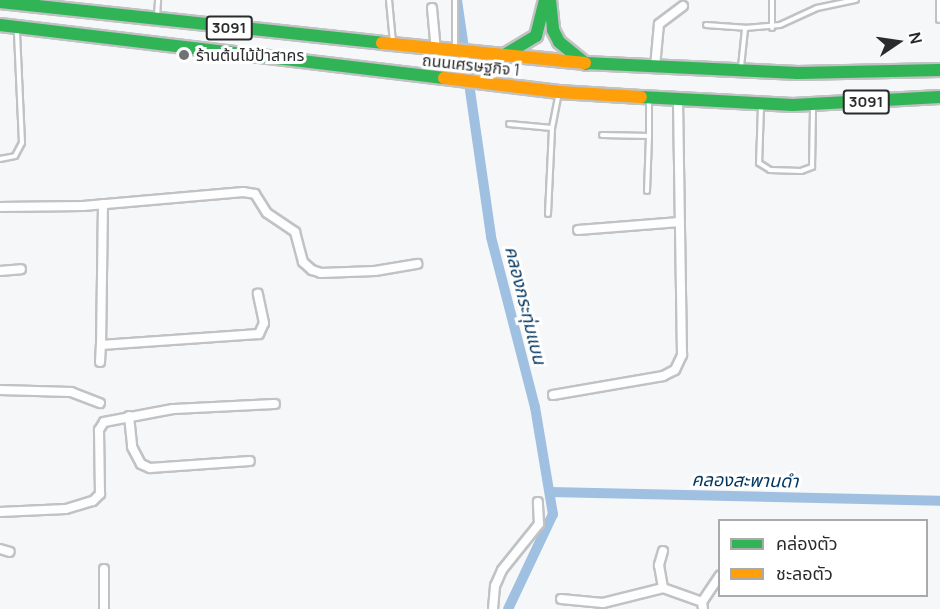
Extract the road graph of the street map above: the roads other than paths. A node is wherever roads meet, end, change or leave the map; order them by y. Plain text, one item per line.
1 (158, 0) edge
2 (388, 0) edge
3 (455, 0) edge
4 (548, 0) edge
5 (772, 0) edge
6 (856, 0) edge
7 (939, 0) edge
8 (0, 2) edge
9 (22, 2) edge
10 (683, 6) dead end
11 (432, 8) dead end
12 (156, 20) junction
13 (939, 20) edge
14 (0, 25) edge
15 (706, 25) dead end
16 (17, 27) junction
17 (746, 28) junction
18 (772, 28) junction
19 (393, 46) junction
20 (436, 51) junction
21 (456, 53) junction
22 (501, 57) junction
23 (586, 64) junction
24 (656, 67) junction
25 (940, 70) edge
26 (740, 71) junction
27 (559, 92) junction
28 (940, 97) edge
29 (649, 98) junction
30 (678, 99) junction
31 (762, 103) junction
32 (814, 104) junction
33 (509, 124) dead end
34 (552, 128) junction
35 (602, 135) dead end
36 (649, 136) junction
37 (0, 159) edge
38 (647, 190) dead end
39 (103, 204) junction
40 (0, 207) edge
41 (548, 214) dead end
42 (680, 222) junction
43 (578, 230) dead end
44 (417, 264) dead end
45 (21, 269) dead end
46 (0, 271) edge
47 (258, 294) dead end
48 (101, 345) junction
49 (100, 362) dead end
50 (0, 390) edge
51 (554, 396) dead end
52 (100, 403) dead end
53 (275, 404) dead end
54 (129, 416) junction
55 (250, 461) dead end
56 (538, 502) dead end
57 (0, 512) edge
58 (0, 549) edge
59 (663, 551) dead end
60 (10, 552) dead end
61 (104, 569) dead end
62 (718, 578) edge
63 (663, 588) junction
64 (561, 599) dead end
65 (702, 606) edge
66 (104, 609) edge
67 (493, 609) edge

1 - 12 lane
2 - 19 lane
3 - 21 lane
4 - 22 main road
4 - 23 main road
5 - 18 lane
6 - 18 lane
7 - 13 lane
8 - 9 main road, ถนนเศรษฐกิจ 1 / 3091
9 - 12 main road, ถนนเศรษฐกิจ 1 / 3091
10 - 24 street
11 - 20 street
12 - 19 main road, ถนนเศรษฐกิจ 1 / 3091
14 - 16 main road, ถนนเศรษฐกิจ 1 / 3091
15 - 17 lane
16 - 27 main road, ถนนเศรษฐกิจ 1 / 3091
16 - 37 lane
17 - 18 lane
17 - 26 lane
19 - 20 main road, ถนนเศรษฐกิจ 1 / 3091
20 - 21 main road, ถนนเศรษฐกิจ 1 / 3091
21 - 22 main road, ถนนเศรษฐกิจ 1 / 3091
22 - 23 main road, ถนนเศรษฐกิจ 1 / 3091
23 - 24 main road, ถนนเศรษฐกิจ 1 / 3091
24 - 26 main road, ถนนเศรษฐกิจ 1 / 3091
25 - 26 main road, ถนนเศรษฐกิจ 1 / 3091
27 - 29 main road, ถนนเศรษฐกิจ 1 / 3091
27 - 34 lane
28 - 32 main road, ถนนเศรษฐกิจ 1 / 3091
29 - 30 main road, ถนนเศรษฐกิจ 1 / 3091
29 - 36 lane
30 - 31 main road, ถนนเศรษฐกิจ 1 / 3091
30 - 42 street
31 - 32 main road, ถนนเศรษฐกิจ 1 / 3091
31 - 32 lane
33 - 34 lane
34 - 41 lane
35 - 36 lane
36 - 38 lane
39 - 40 street
39 - 44 street
39 - 48 street
42 - 43 street
42 - 51 street
45 - 46 street
47 - 48 street
48 - 49 street
50 - 52 street
53 - 54 street
54 - 55 street
54 - 57 street
56 - 67 street
58 - 60 street
59 - 63 street
61 - 66 street
62 - 65 street
63 - 64 street
63 - 65 street

